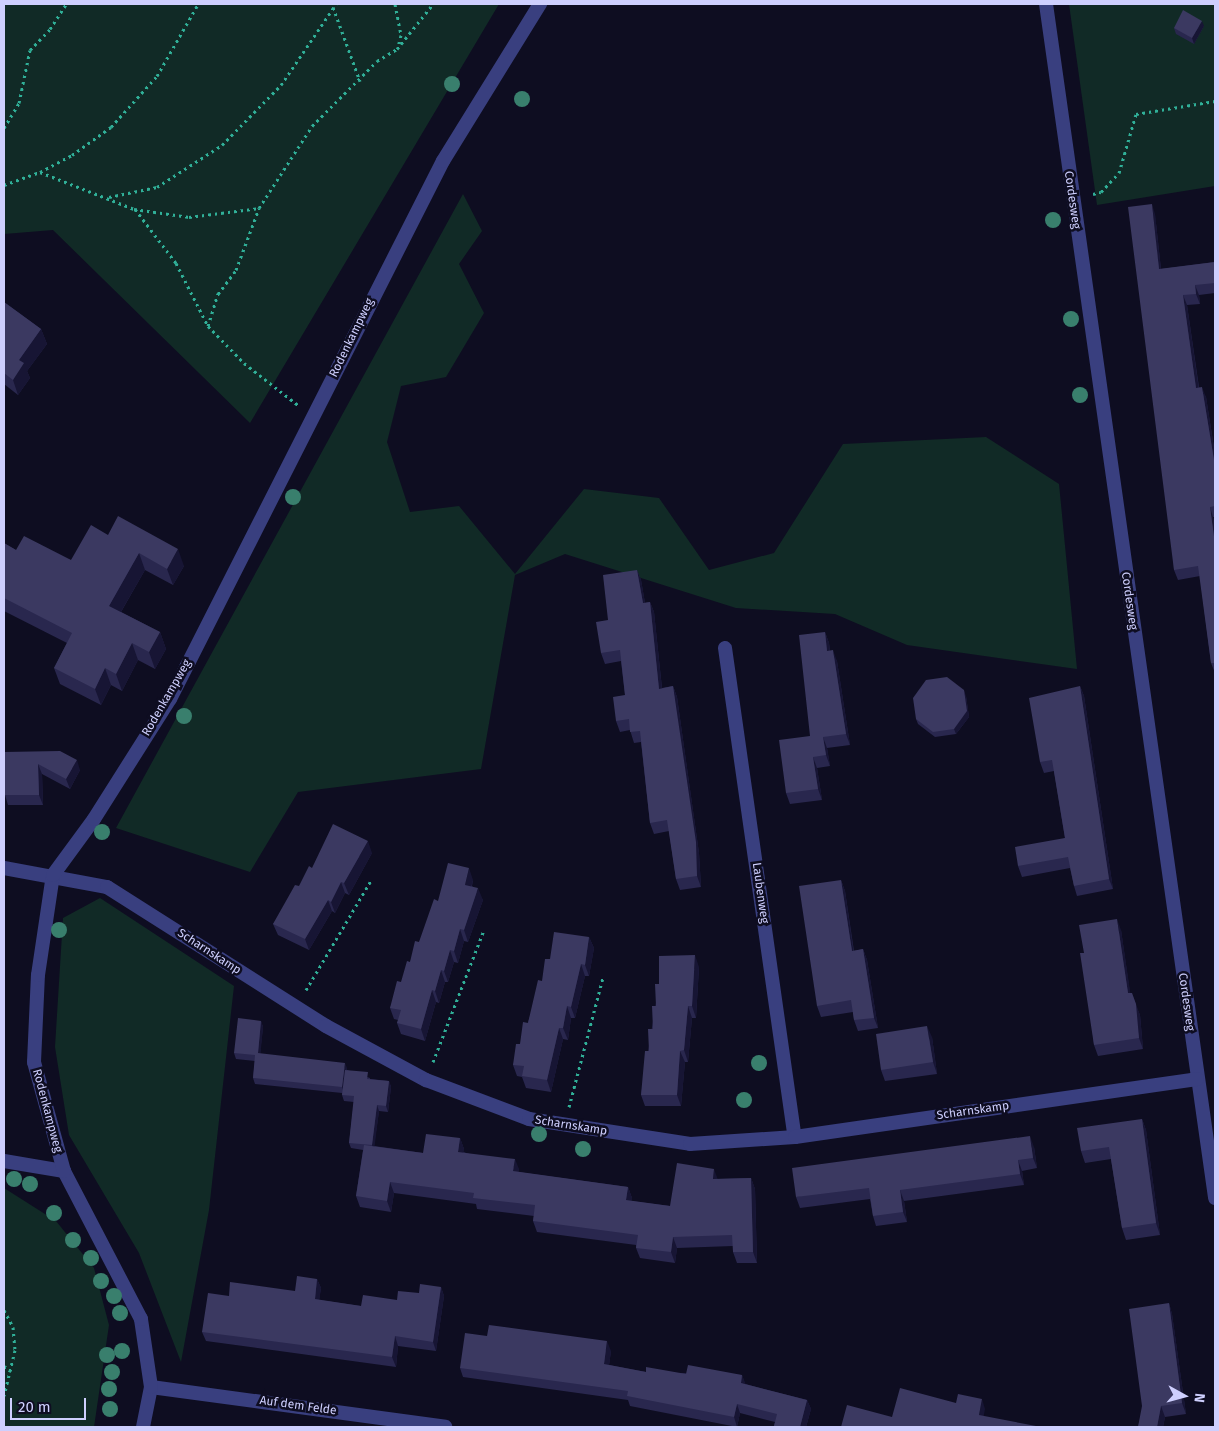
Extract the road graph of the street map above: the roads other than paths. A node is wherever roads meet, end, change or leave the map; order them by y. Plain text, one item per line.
1 (540, 4) edge
2 (1046, 4) edge
3 (725, 648) dead end
4 (4, 868) edge
5 (53, 875) junction
6 (1197, 1079) junction
7 (794, 1137) junction
8 (4, 1161) edge
9 (64, 1171) junction
10 (1215, 1198) edge
11 (151, 1387) junction
12 (143, 1427) edge
13 (444, 1427) edge

1 - 5 street, Rodenkampweg
2 - 6 street, Cordesweg
3 - 7 street, Laubenweg
4 - 5 street, Scharnskamp
5 - 7 street, Scharnskamp
5 - 9 street, Rodenkampweg
6 - 7 street, Scharnskamp
6 - 10 street, Cordesweg
8 - 9 street
9 - 11 street, Rodenkampweg
11 - 12 street, Rodenkampweg
11 - 13 street, Auf dem Felde

